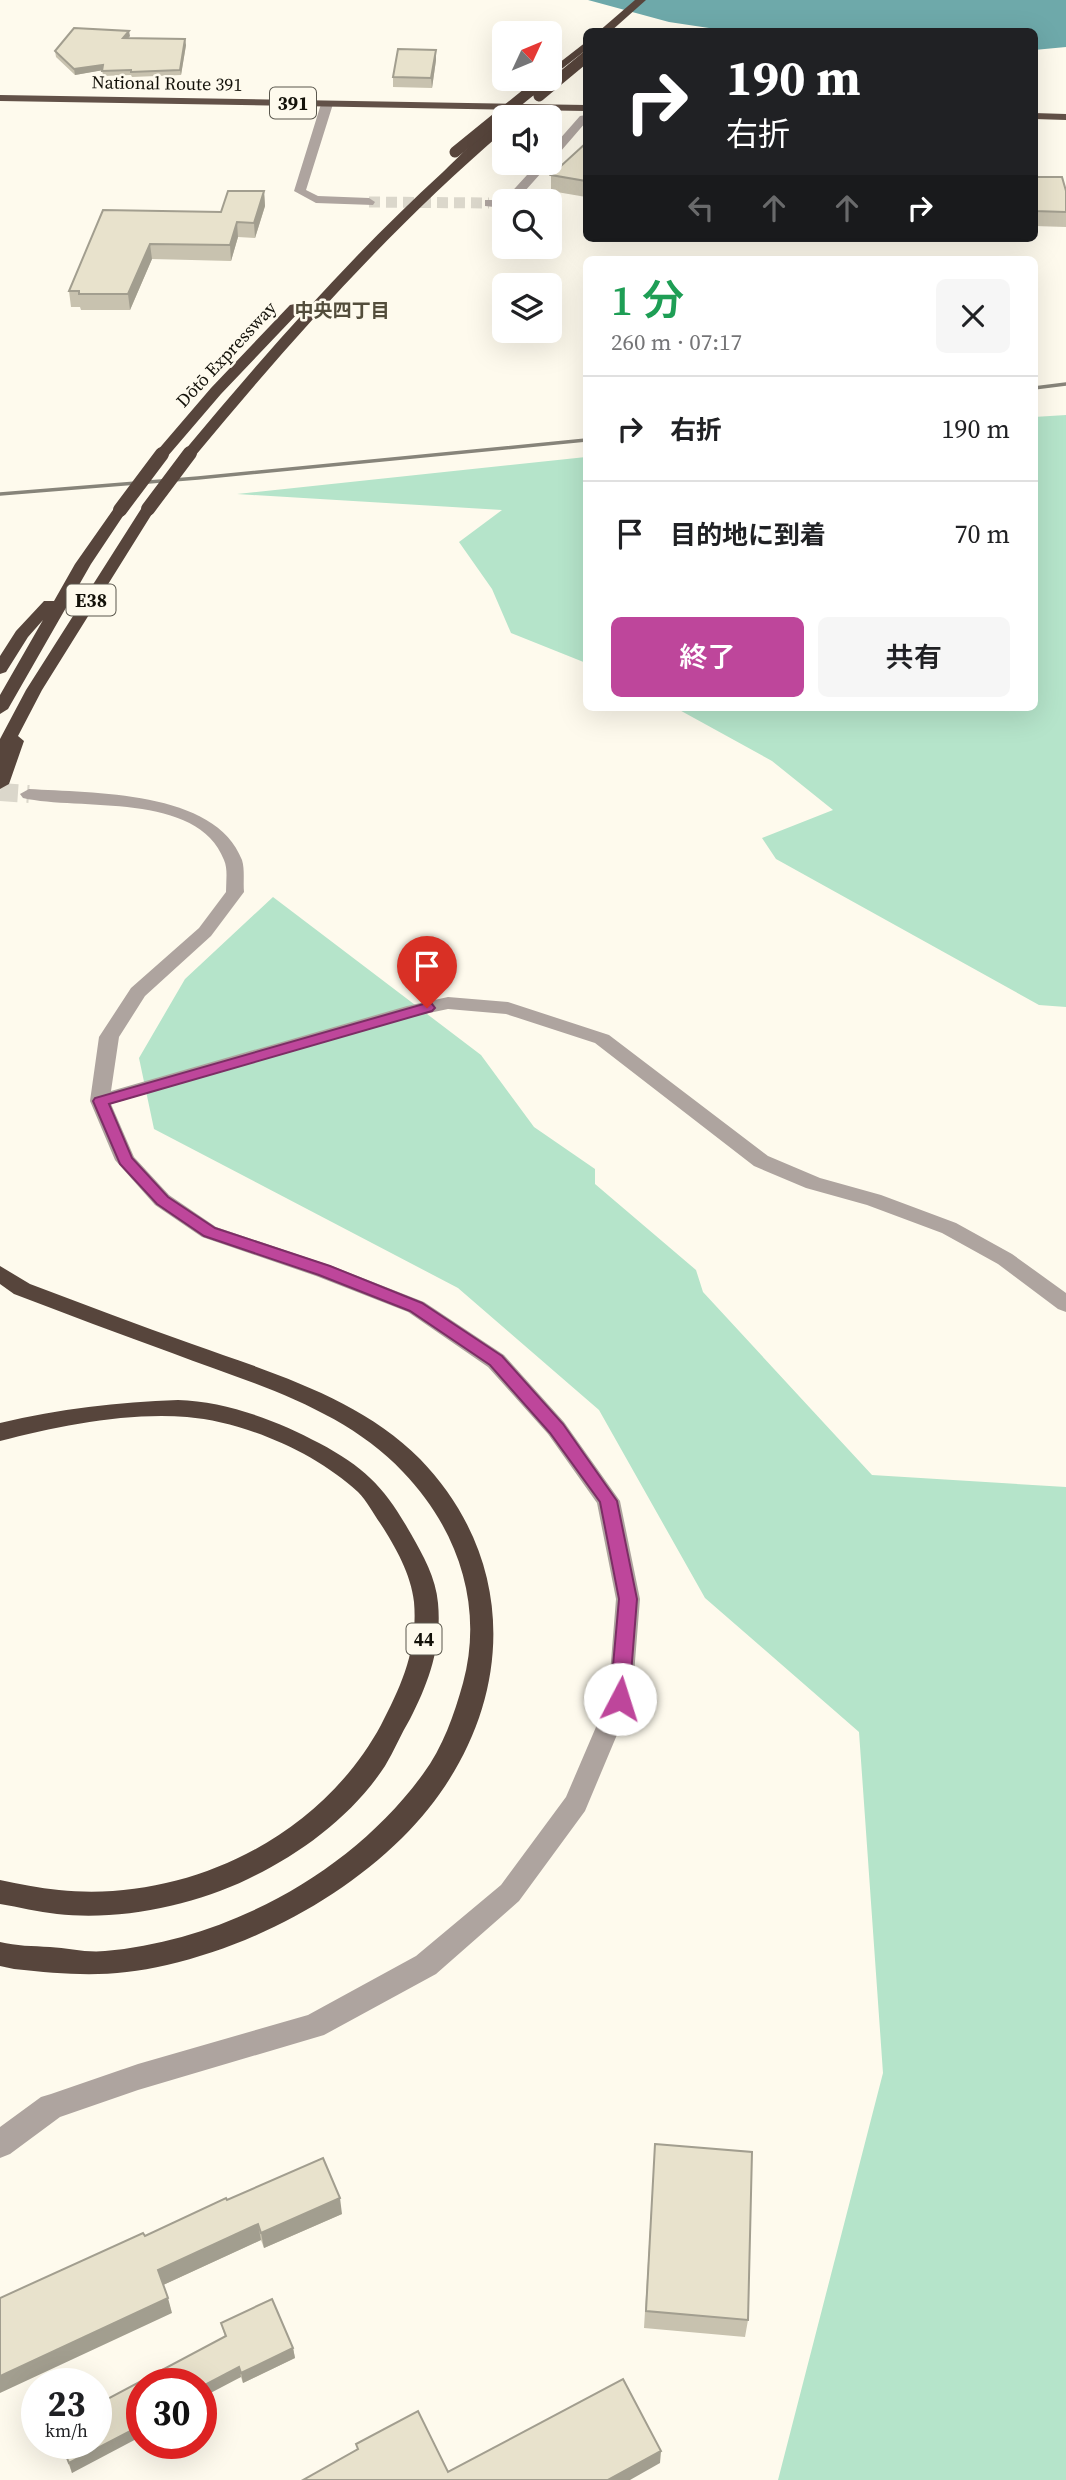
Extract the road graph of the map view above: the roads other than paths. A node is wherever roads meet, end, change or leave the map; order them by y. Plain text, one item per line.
1 (641, 0) edge
2 (656, 0) edge
3 (608, 28) edge
4 (622, 28) edge
5 (583, 48) edge
6 (583, 59) edge
7 (562, 65) edge
8 (532, 91) edge
9 (0, 97) edge
10 (528, 105) edge
11 (325, 109) junction
12 (0, 110) edge
13 (583, 115) edge
14 (583, 115) edge
15 (492, 116) edge
16 (1038, 116) edge
17 (562, 117) edge
18 (1066, 117) edge
19 (583, 118) edge
20 (1038, 126) edge
21 (1066, 127) edge
22 (492, 133) edge
23 (562, 143) edge
24 (462, 153) junction
25 (533, 175) edge
26 (521, 189) edge
27 (369, 202) tunnel mouth
28 (489, 203) tunnel mouth
29 (492, 203) edge
30 (83, 564) junction
31 (0, 669) edge
32 (34, 690) junction
33 (0, 709) edge
34 (0, 755) edge
35 (0, 784) edge
36 (29, 794) tunnel mouth
37 (100, 1101) junction
38 (0, 1274) edge
39 (1066, 1304) edge
40 (0, 1432) edge
41 (0, 1892) edge
42 (0, 1954) edge
43 (0, 2144) edge

1 - 3 highway
2 - 4 highway
5 - 7 highway
6 - 10 highway, bridge
8 - 24 highway, Dōtō Expressway / E38, bridge
9 - 11 highway, National Route 391 / 391
11 - 12 highway, 391
11 - 13 highway, National Route 391 / 391
11 - 15 highway, 391
11 - 27 street
14 - 17 highway
16 - 18 highway
19 - 23 street
20 - 21 highway
22 - 24 highway, Dōtō Expressway / E38
24 - 30 highway, Dōtō Expressway / E38, bridge
24 - 32 highway, Dōtō Expressway / E38, bridge
25 - 26 street
28 - 29 street
30 - 31 highway
30 - 33 highway, Dōtō Expressway / E38
32 - 34 highway, Dōtō Expressway / E38
32 - 35 highway
36 - 37 street
37 - 39 street
37 - 43 street
38 - 42 highway
40 - 41 highway, 44

